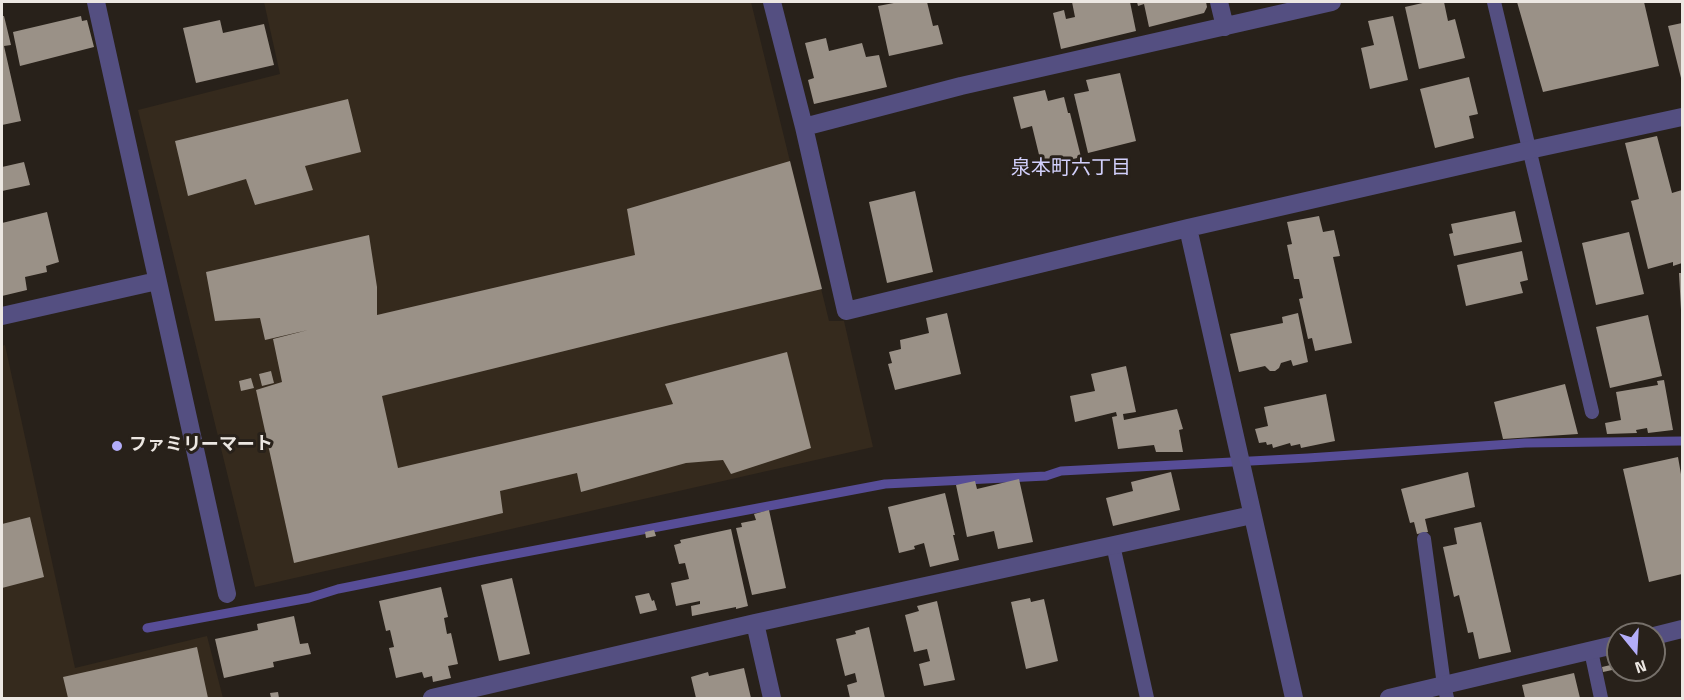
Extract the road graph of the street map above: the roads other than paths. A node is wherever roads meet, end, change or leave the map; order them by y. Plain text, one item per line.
1 (96, 2) edge
2 (772, 2) edge
3 (1219, 2) edge
4 (1332, 2) edge
5 (1494, 2) edge
6 (1225, 27) junction
7 (1683, 117) edge
8 (804, 127) junction
9 (1529, 150) junction
10 (1188, 228) junction
11 (157, 281) junction
12 (2, 316) edge
13 (1592, 412) dead end
14 (1252, 515) junction
15 (1424, 539) dead end
16 (1113, 545) junction
17 (227, 594) dead end
18 (755, 622) junction
19 (1683, 629) edge
20 (1666, 633) edge
21 (1606, 647) edge
22 (1591, 651) junction
23 (1446, 692) edge
24 (432, 699) edge
25 (772, 699) edge
26 (1148, 699) edge
27 (1294, 699) edge
28 (1389, 699) edge
29 (1601, 699) edge

1 - 11 street
2 - 8 street
3 - 6 street
4 - 6 street
5 - 9 lane
6 - 8 street
7 - 9 street
8 - 10 street
9 - 10 street
9 - 13 lane
10 - 14 street
11 - 12 street
11 - 17 street
14 - 16 street
14 - 27 street
15 - 23 lane
16 - 18 street
16 - 26 lane
18 - 24 street
18 - 25 street
19 - 20 street
21 - 22 street
22 - 23 street
22 - 29 lane
23 - 28 street

